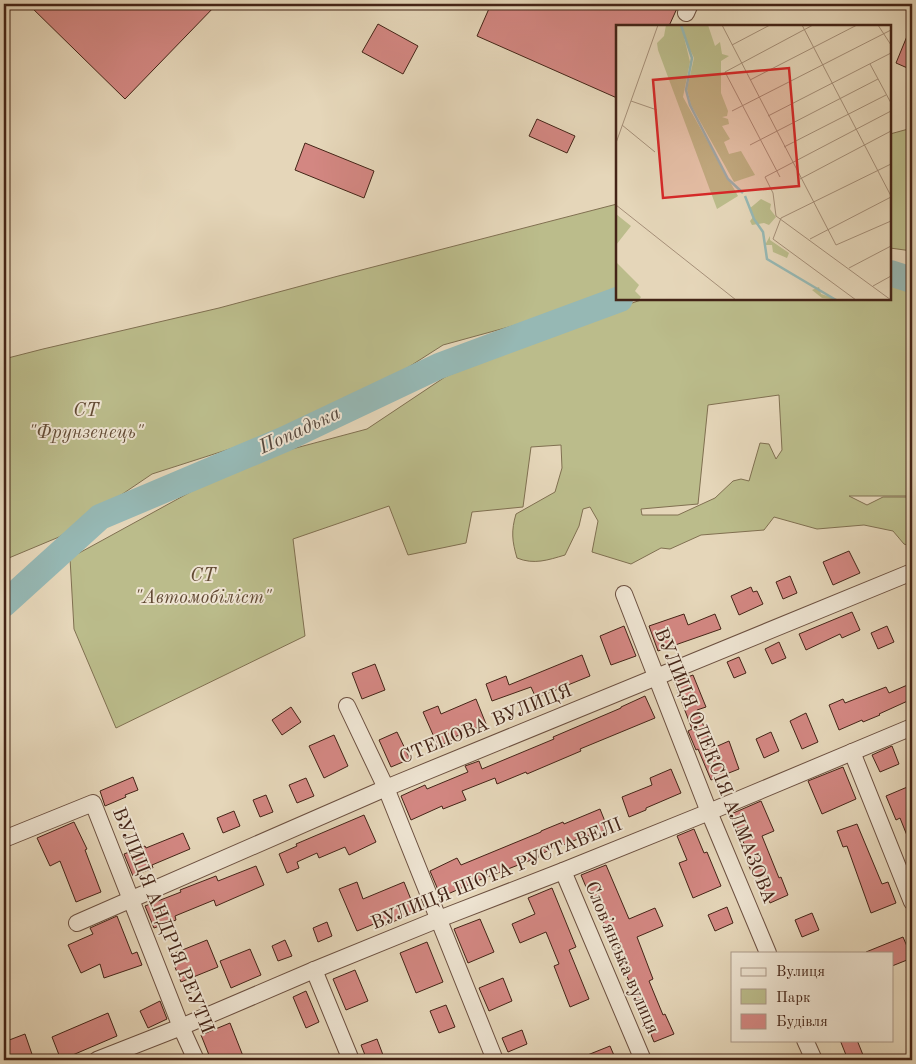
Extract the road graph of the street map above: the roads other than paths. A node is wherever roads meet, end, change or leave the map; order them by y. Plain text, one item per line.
1 (912, 572) edge
2 (624, 594) dead end
3 (656, 677) junction
4 (347, 706) dead end
5 (912, 727) edge
6 (852, 752) junction
7 (386, 788) junction
8 (709, 812) junction
9 (4, 839) edge
10 (563, 871) junction
11 (132, 899) junction
12 (912, 902) edge
13 (439, 919) junction
14 (77, 923) dead end
15 (768, 952) edge
16 (314, 970) junction
17 (181, 1027) junction
18 (806, 1042) edge
19 (97, 1060) edge
20 (196, 1060) edge
21 (351, 1060) edge
22 (495, 1060) edge
23 (643, 1060) edge
24 (814, 1060) edge

1 - 3 street, СТЕПОВА ВУЛИЦЯ
2 - 3 street, ВУЛИЦЯ ОЛЕКСІЯ АЛМАЗОВА
3 - 7 street, СТЕПОВА ВУЛИЦЯ
3 - 8 street, ВУЛИЦЯ ОЛЕКСІЯ АЛМАЗОВА
4 - 7 street
5 - 6 street, ВУЛИЦЯ ШОТА РУСТАВЕЛІ
6 - 8 street, ВУЛИЦЯ ШОТА РУСТАВЕЛІ
6 - 12 street
7 - 11 street, СТЕПОВА ВУЛИЦЯ
7 - 13 street
8 - 10 street, ВУЛИЦЯ ШОТА РУСТАВЕЛІ
8 - 15 street, ВУЛИЦЯ ОЛЕКСІЯ АЛМАЗОВА
9 - 11 street, ВУЛИЦЯ АНДРІЯ РЕУТИ
10 - 13 street, ВУЛИЦЯ ШОТА РУСТАВЕЛІ
10 - 23 street, Словʼянська вулиця
11 - 14 street, СТЕПОВА ВУЛИЦЯ
11 - 17 street, ВУЛИЦЯ АНДРІЯ РЕУТИ
13 - 16 street, ВУЛИЦЯ ШОТА РУСТАВЕЛІ
13 - 22 street
16 - 17 street, ВУЛИЦЯ ШОТА РУСТАВЕЛІ
16 - 21 street
17 - 19 street, ВУЛИЦЯ ШОТА РУСТАВЕЛІ
17 - 20 street, ВУЛИЦЯ АНДРІЯ РЕУТИ
18 - 24 street

